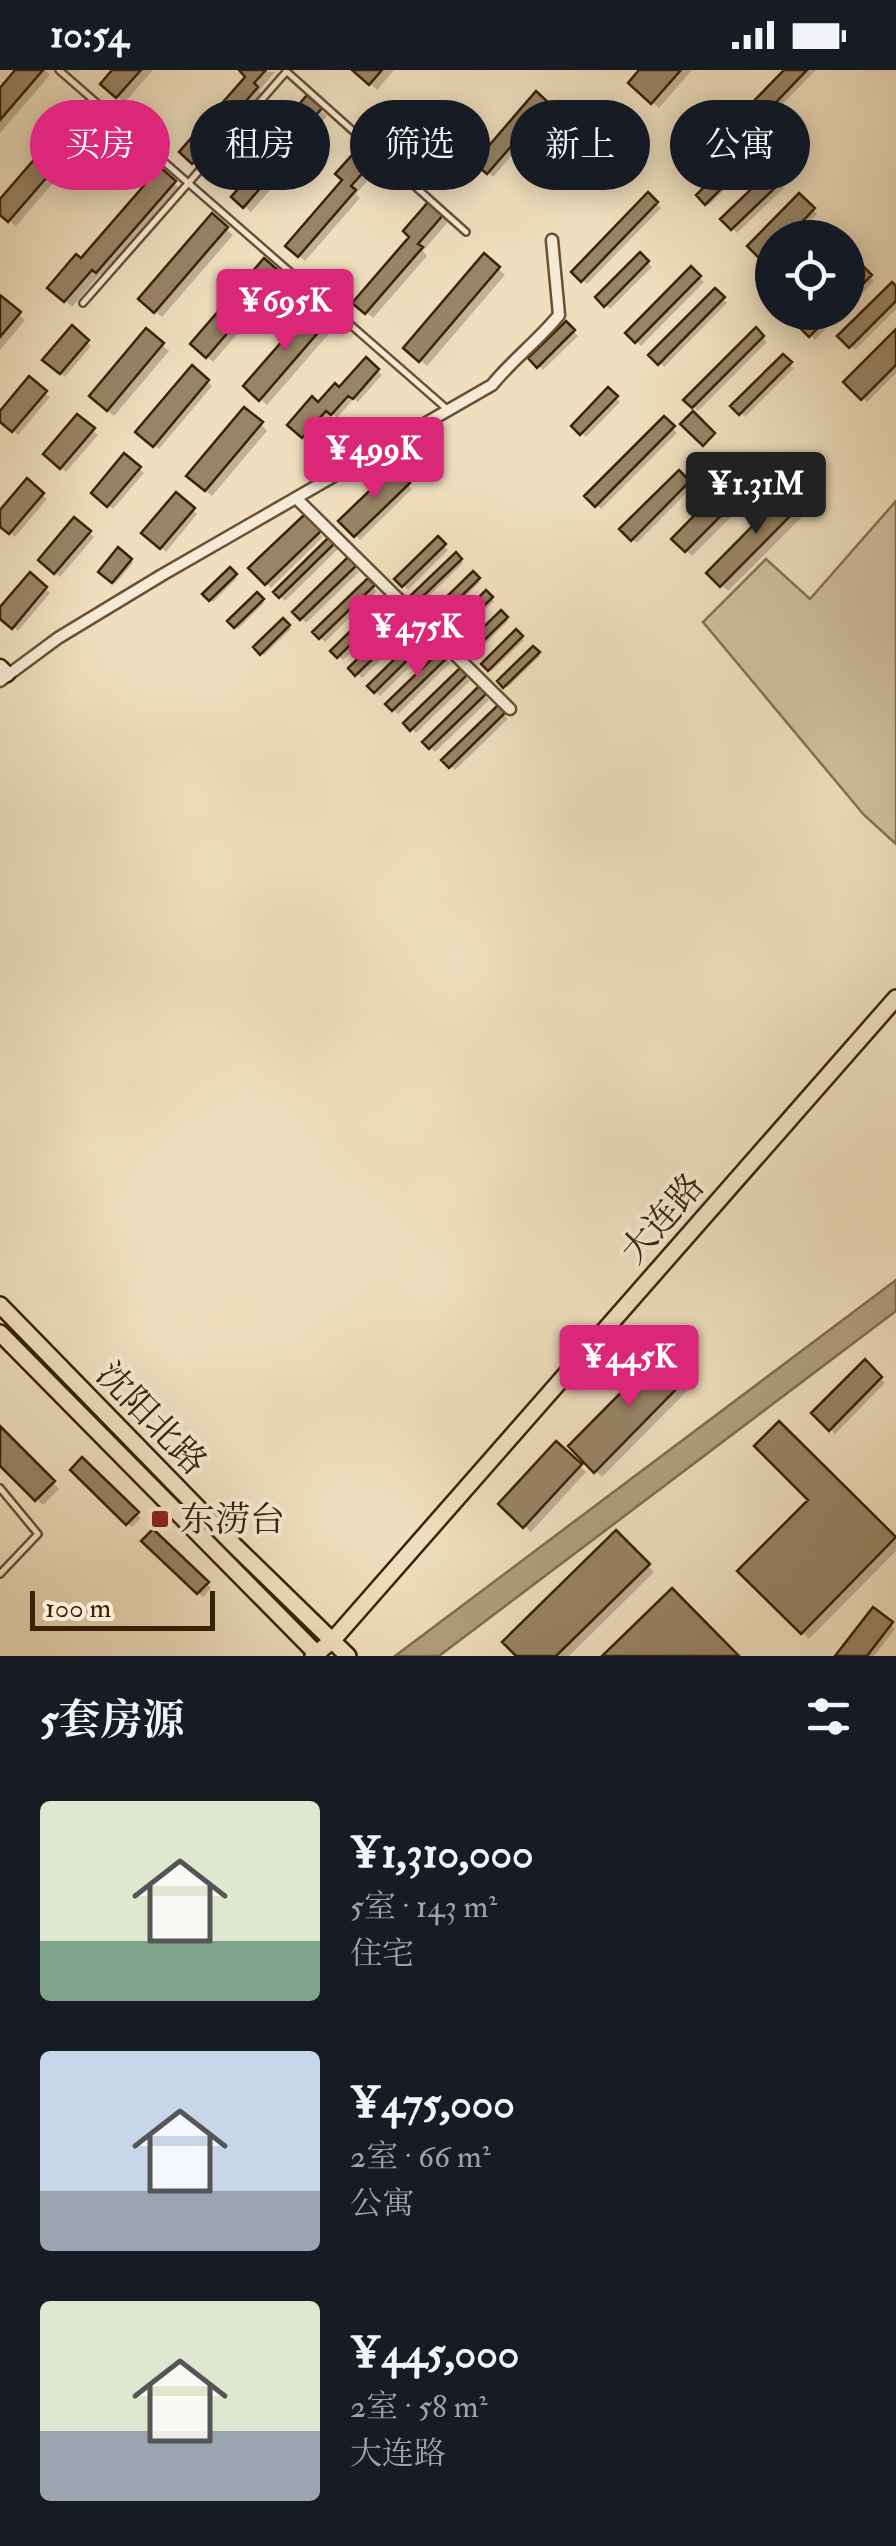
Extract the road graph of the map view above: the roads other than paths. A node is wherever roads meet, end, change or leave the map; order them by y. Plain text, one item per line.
1 (59, 70) edge
2 (286, 71) edge
3 (261, 100) edge
4 (190, 184) joint
5 (197, 190) edge
6 (466, 232) dead end
7 (552, 240) dead end
8 (83, 303) dead end
9 (447, 409) junction
10 (296, 498) junction
11 (2, 674) edge
12 (510, 709) dead end
13 (896, 998) edge
14 (0, 1305) edge
15 (0, 1333) edge
16 (0, 1488) edge
17 (0, 1574) edge
18 (332, 1641) junction
19 (316, 1655) edge
20 (348, 1656) edge

1 - 4 lane
2 - 3 lane
2 - 6 lane
4 - 8 lane
5 - 9 lane
7 - 9 street
9 - 10 street
10 - 11 street
10 - 12 street
13 - 18 main road, 大连路
14 - 18 main road, 沈阳北路
15 - 19 main road, 沈阳北路
16 - 17 lane
18 - 19 main road, 大连路
18 - 20 main road, 沈阳北路

